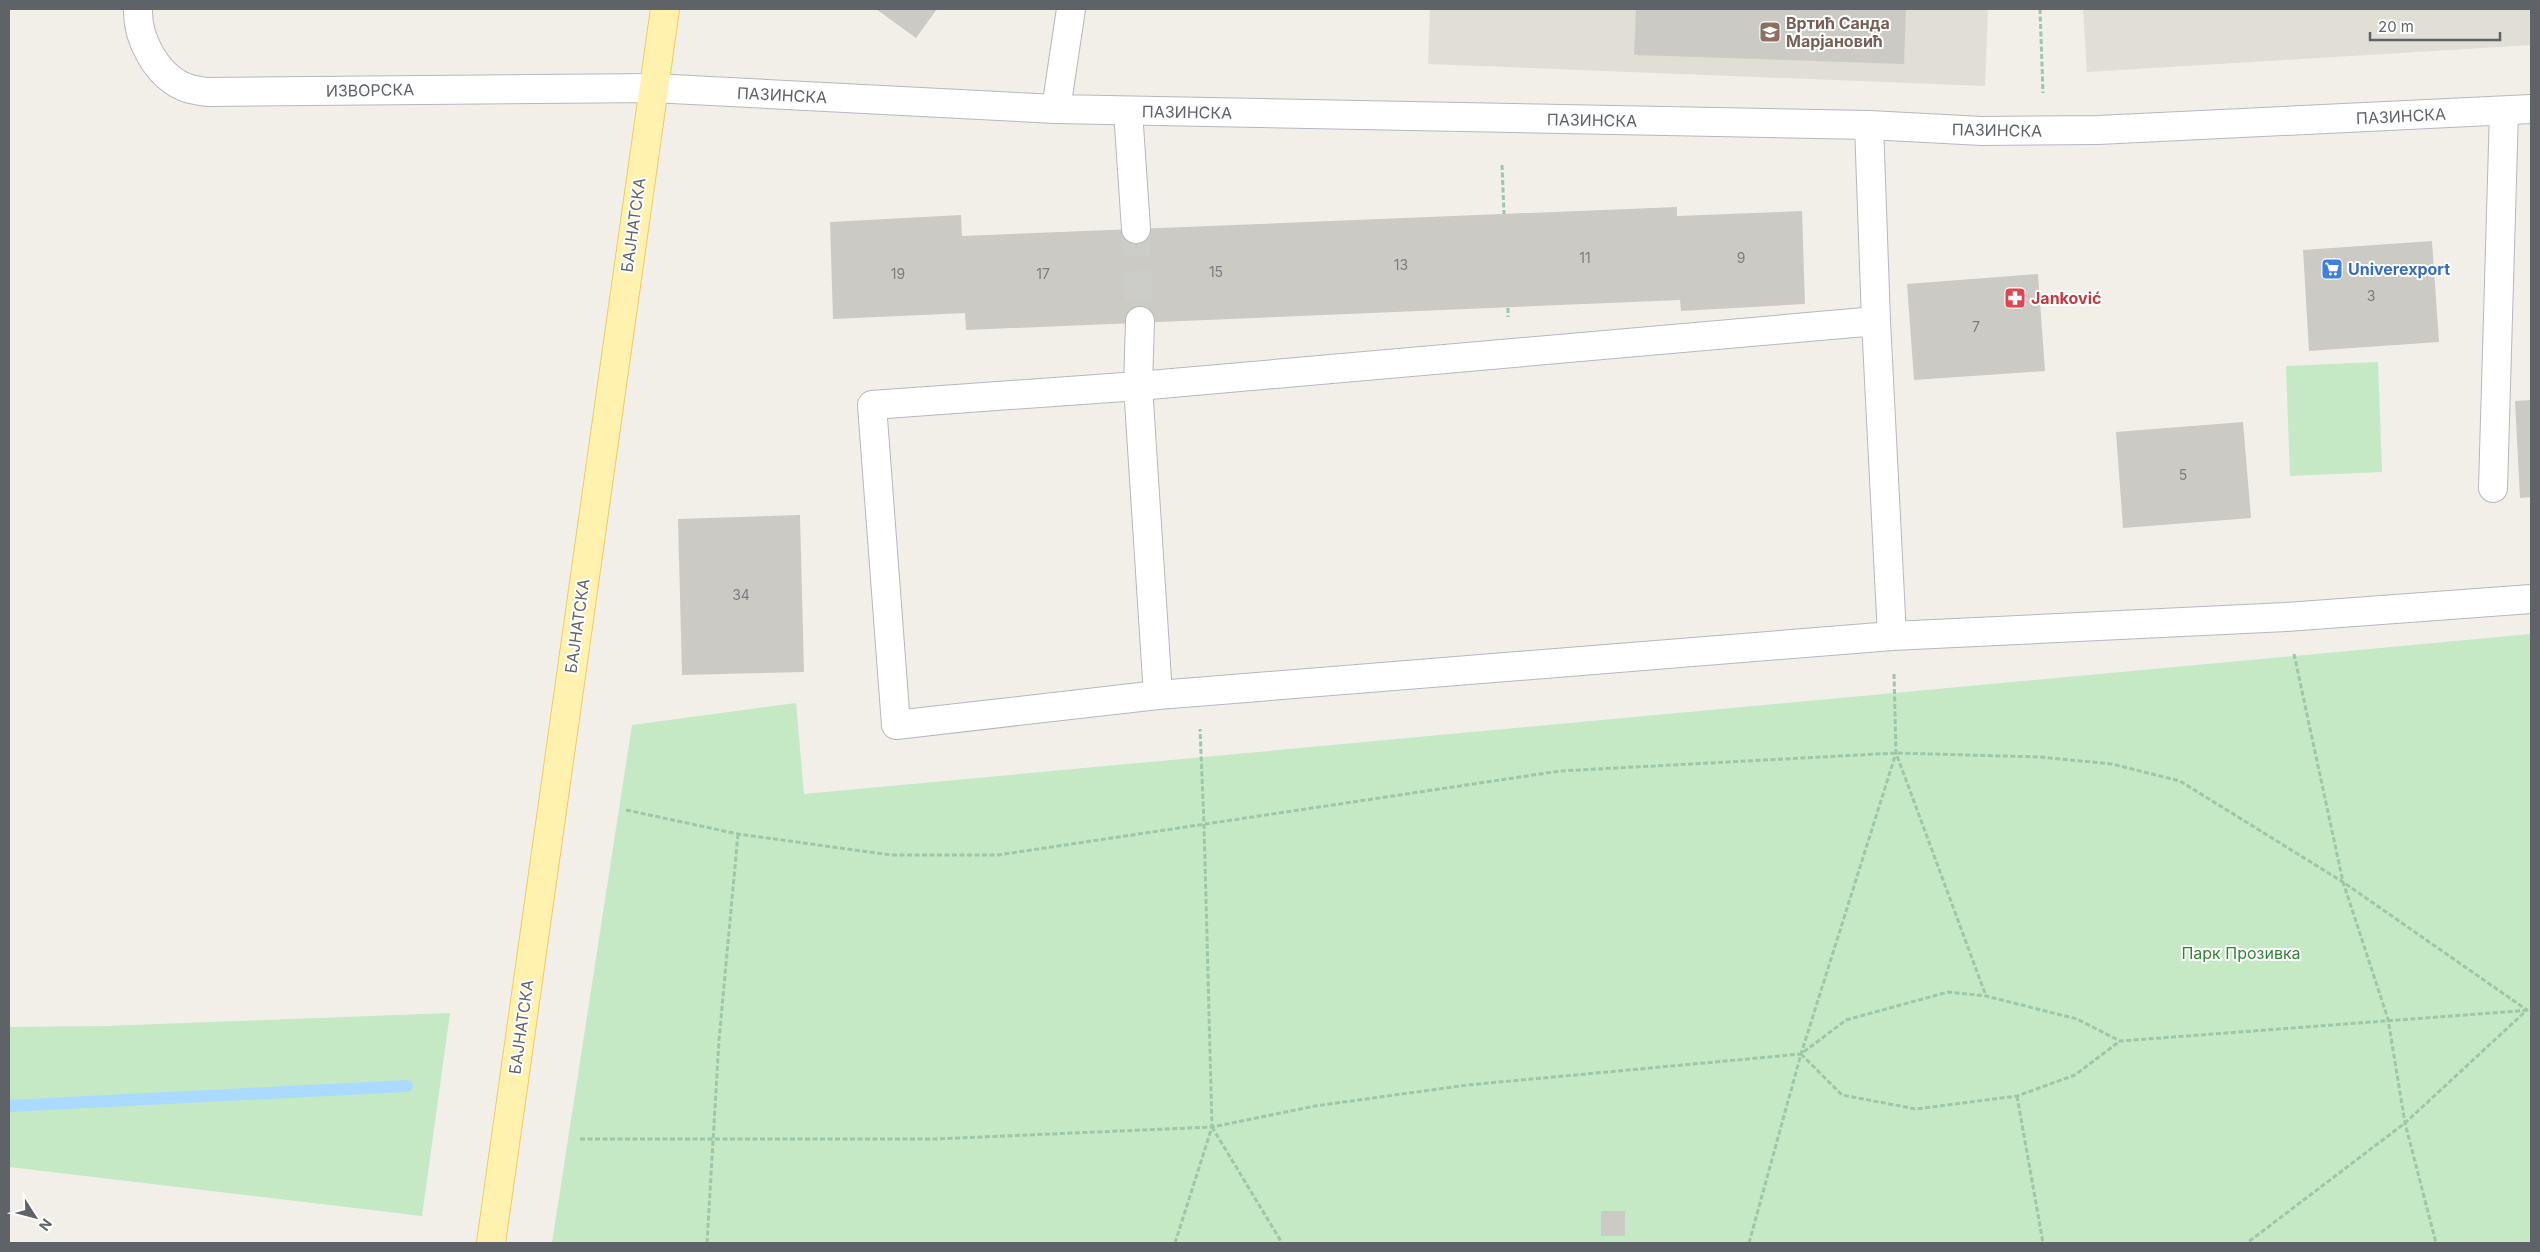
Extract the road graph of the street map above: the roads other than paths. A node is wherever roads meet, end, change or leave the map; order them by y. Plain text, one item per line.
1 (138, 9) edge
2 (665, 9) edge
3 (1071, 9) edge
4 (653, 88) junction
5 (1056, 109) junction
6 (2531, 109) edge
7 (1128, 111) junction
8 (2504, 111) junction
9 (1869, 125) junction
10 (1136, 229) tunnel mouth
11 (1140, 321) tunnel mouth
12 (1876, 321) junction
13 (1138, 386) junction
14 (2493, 488) dead end
15 (2531, 599) edge
16 (1892, 636) junction
17 (1158, 695) junction
18 (491, 1243) edge

1 - 4 street, ИЗВОРСКА
2 - 4 main road, БАЈНАТСКА
3 - 5 street
4 - 5 street, ПАЗИНСКА
4 - 18 main road, БАЈНАТСКА
5 - 7 street, ПАЗИНСКА
6 - 8 street, ПАЗИНСКА
7 - 9 street, ПАЗИНСКА
7 - 10 street
8 - 9 street, ПАЗИНСКА
8 - 14 street
9 - 12 street
11 - 13 street
12 - 13 street
12 - 16 street
13 - 17 street
13 - 17 street
15 - 16 street
16 - 17 street

